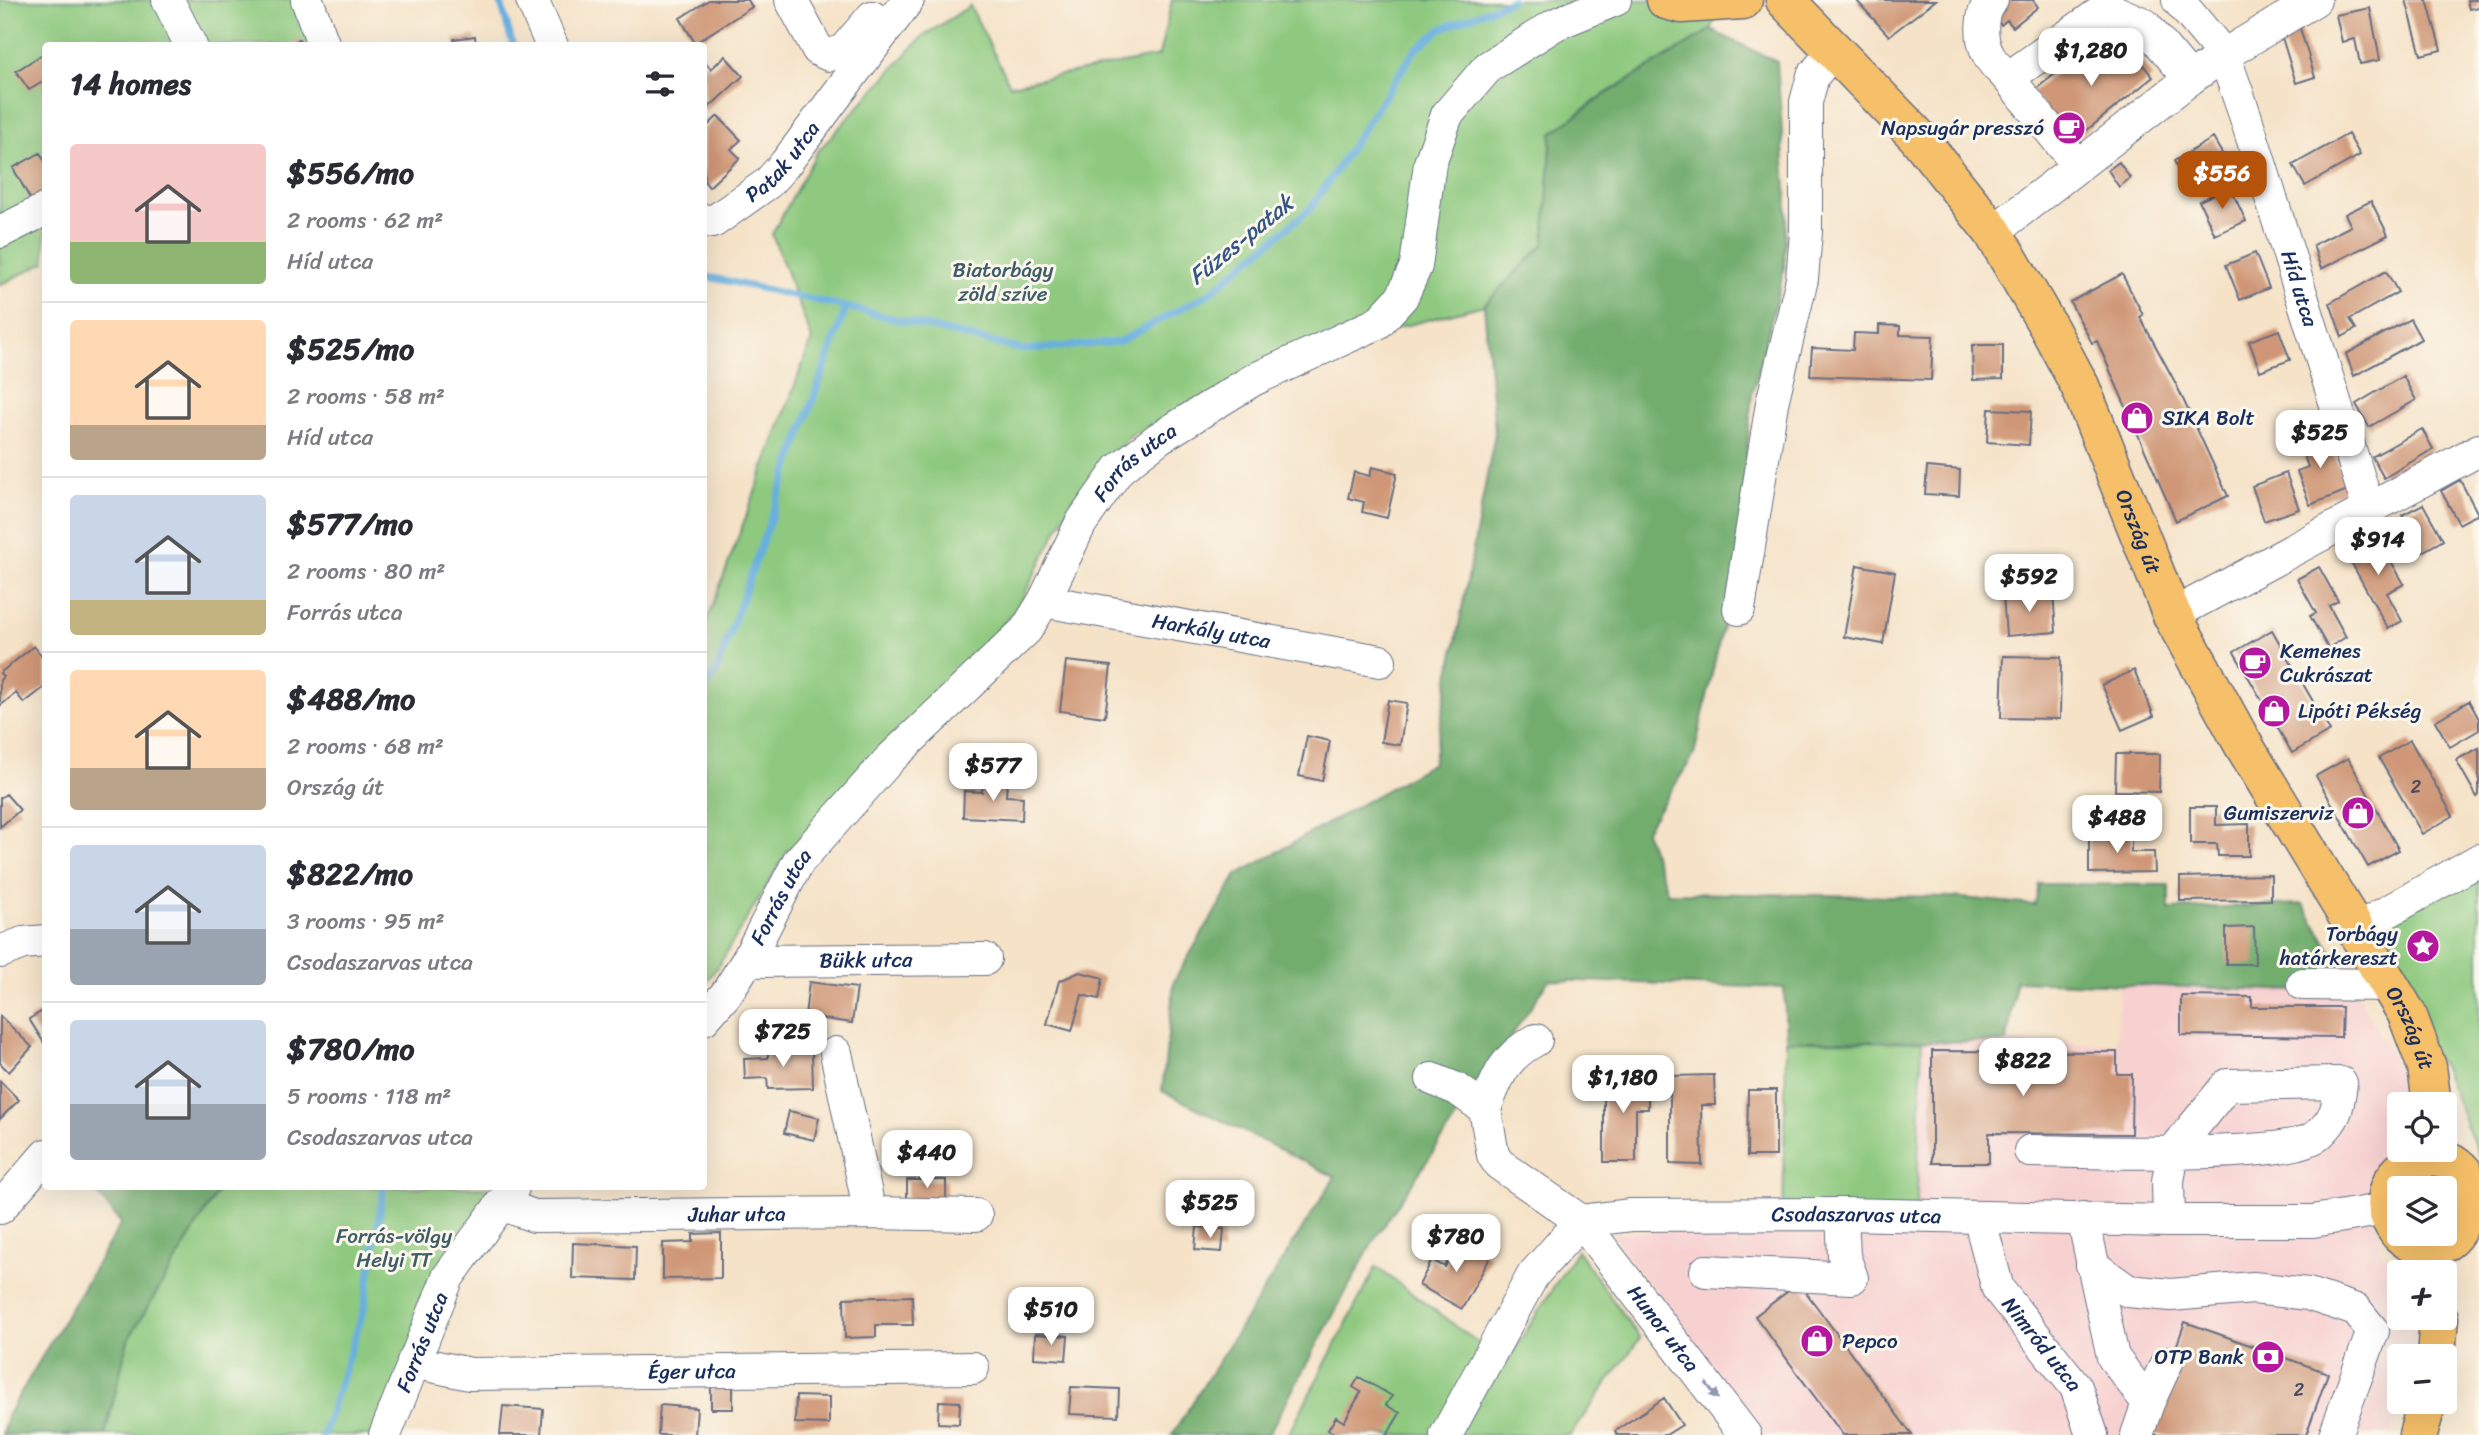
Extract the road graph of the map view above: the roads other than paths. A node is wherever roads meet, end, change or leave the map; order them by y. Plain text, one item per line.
1 (168, 0) edge
2 (307, 0) edge
3 (531, 0) edge
4 (791, 0) edge
5 (886, 0) edge
6 (908, 0) edge
7 (1615, 0) edge
8 (1666, 0) edge
9 (1743, 0) edge
10 (1785, 0) edge
11 (1992, 0) edge
12 (2178, 0) edge
13 (2315, 0) edge
14 (2103, 4) edge
15 (189, 42) edge
16 (323, 42) edge
17 (550, 42) edge
18 (1834, 51) junction
19 (2224, 55) junction
20 (2008, 78) junction
21 (2190, 79) junction
22 (2078, 166) junction
23 (42, 211) edge
24 (707, 221) edge
25 (0, 232) edge
26 (1993, 232) junction
27 (2479, 450) edge
28 (2369, 510) junction
29 (1044, 601) junction
30 (1739, 609) dead end
31 (2172, 615) junction
32 (1380, 661) dead end
33 (2479, 860) edge
34 (2357, 929) junction
35 (42, 941) edge
36 (0, 951) edge
37 (985, 959) dead end
38 (747, 961) junction
39 (2302, 984) dead end
40 (2392, 985) junction
41 (707, 1016) edge
42 (1536, 1040) dead end
43 (836, 1053) dead end
44 (1432, 1079) dead end
45 (2430, 1092) edge
46 (1485, 1109) junction
47 (2030, 1151) dead end
48 (2173, 1152) junction
49 (42, 1160) edge
50 (2415, 1162) edge
51 (2450, 1162) edge
52 (2396, 1176) edge
53 (2476, 1187) edge
54 (508, 1195) edge
55 (0, 1208) edge
56 (870, 1213) junction
57 (1842, 1214) junction
58 (976, 1215) dead end
59 (1979, 1217) junction
60 (2084, 1218) junction
61 (1581, 1221) junction
62 (2169, 1221) junction
63 (2387, 1225) edge
64 (2425, 1246) edge
65 (2443, 1259) edge
66 (2092, 1265) junction
67 (1706, 1271) dead end
68 (413, 1362) junction
69 (2167, 1362) dead end
70 (973, 1368) dead end
71 (2148, 1403) junction
72 (2424, 1414) edge
73 (385, 1435) edge
74 (1446, 1435) edge
75 (1745, 1435) edge
76 (2092, 1435) edge
77 (2137, 1435) edge
78 (2335, 1435) edge
79 (2418, 1435) edge

1 - 15 street
2 - 16 street
3 - 17 street
4 - 5 street
6 - 24 street, Patak utca
7 - 29 street, Forrás utca
8 - 9 main road
10 - 18 main road, Ország út
11 - 20 street
12 - 19 street, Híd utca
13 - 19 street
14 - 20 street
14 - 21 street
18 - 26 main road, Ország út
18 - 30 street
19 - 21 street
19 - 28 street, Híd utca
20 - 22 street
21 - 22 street
22 - 26 street
23 - 25 street
26 - 31 main road, Ország út
27 - 28 street
28 - 31 street
29 - 32 street, Harkály utca
29 - 38 street, Forrás utca
31 - 34 main road, Ország út
33 - 34 street
34 - 40 main road, Ország út
35 - 36 street
37 - 38 street, Bükk utca
38 - 41 street, Forrás utca
39 - 40 street
40 - 45 main road, Ország út
42 - 46 street
43 - 56 street
44 - 46 street
46 - 61 street, Hunor utca
47 - 48 street
48 - 48 street
48 - 62 street
49 - 55 street
50 - 52 main road
51 - 53 main road
53 - 65 main road
54 - 56 street, Juhar utca
54 - 68 street, Forrás utca
56 - 58 street, Juhar utca
57 - 59 street, Csodaszarvas utca
57 - 61 street, Csodaszarvas utca
57 - 67 street
59 - 60 street, Csodaszarvas utca
59 - 76 street, Nimród utca
60 - 62 street, Csodaszarvas utca
60 - 66 street
61 - 74 street
61 -> 75 street, Hunor utca
62 - 63 street, Csodaszarvas utca
64 - 65 main road
66 - 71 street
66 - 78 street
68 - 70 street, Éger utca
68 - 73 street, Forrás utca
69 - 71 street
71 - 77 street
72 - 79 main road

